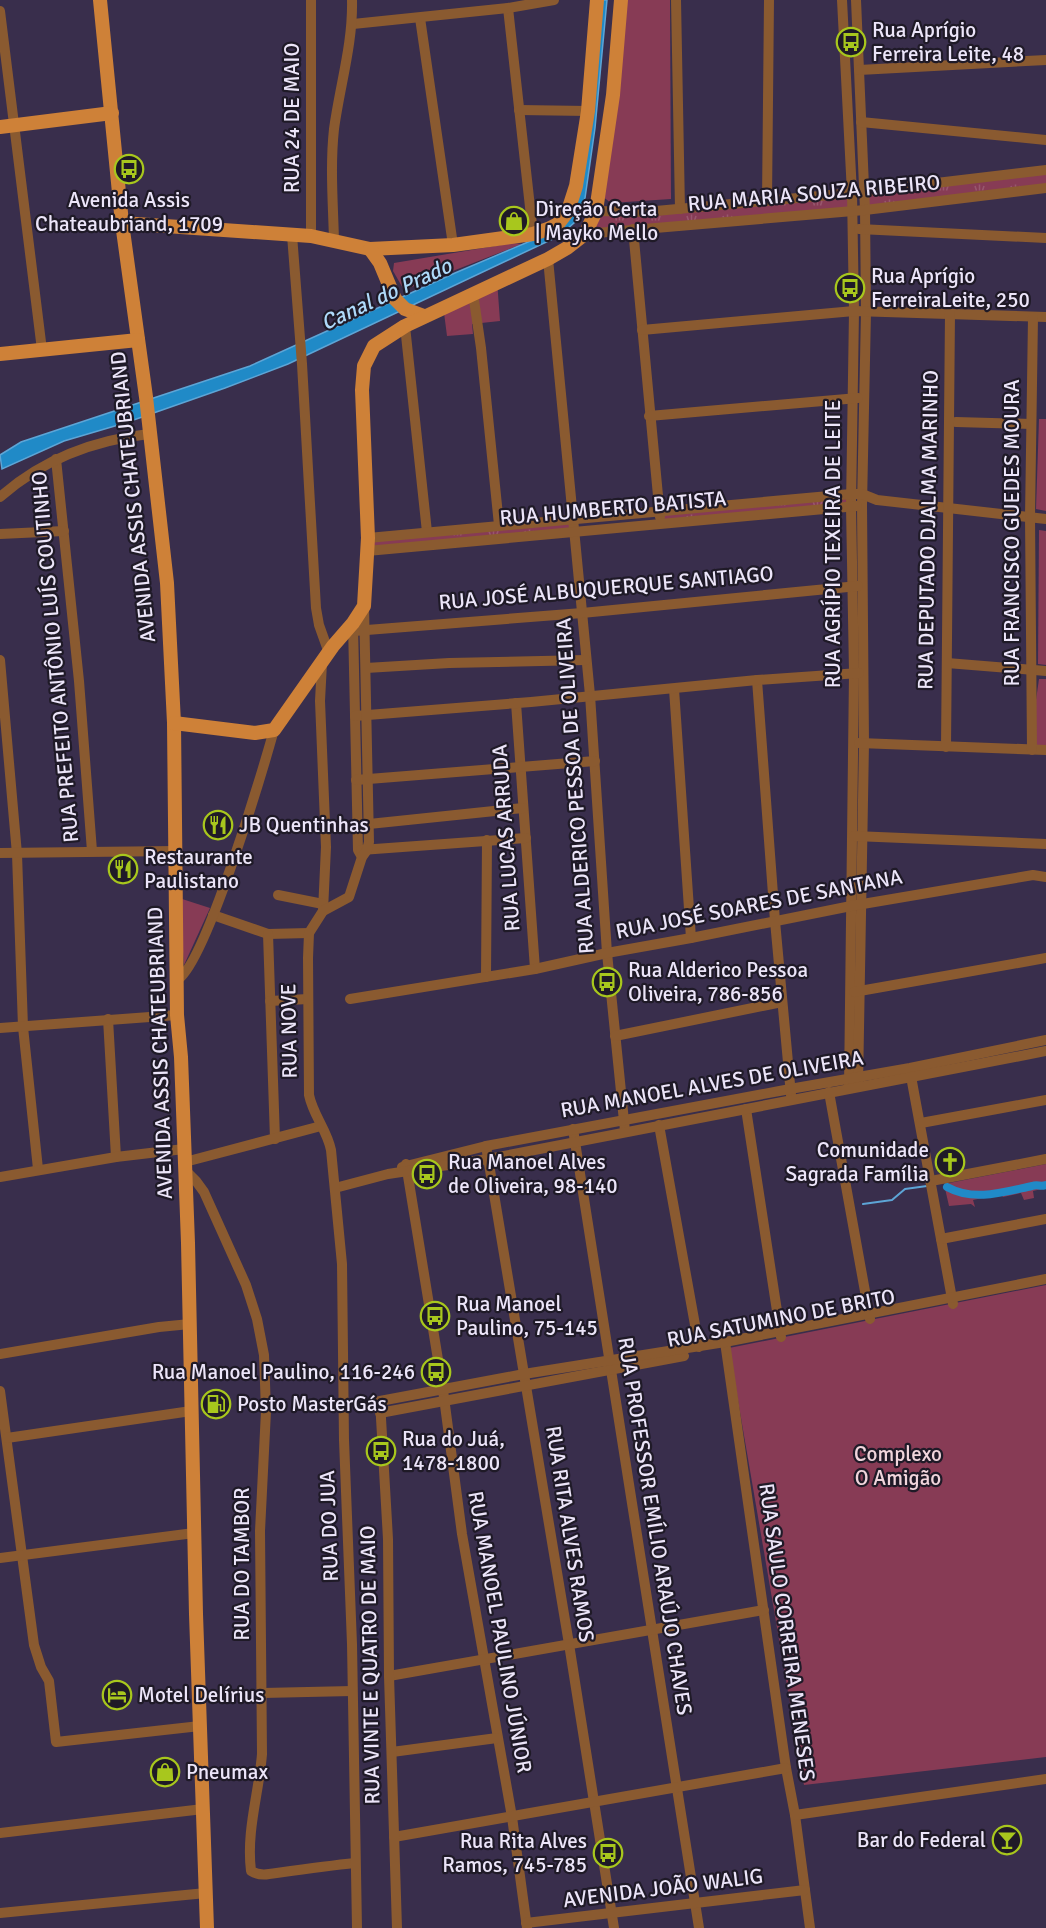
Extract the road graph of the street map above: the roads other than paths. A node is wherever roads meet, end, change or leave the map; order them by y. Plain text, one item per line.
1 (100, 0) edge
2 (311, 0) edge
3 (352, 0) edge
4 (554, 0) edge
5 (598, 0) edge
6 (607, 0) edge
7 (621, 0) edge
8 (676, 0) edge
9 (769, 0) edge
10 (842, 0) edge
11 (856, 0) edge
12 (508, 8) junction
13 (0, 11) edge
14 (420, 18) junction
15 (353, 24) junction
16 (1046, 60) edge
17 (859, 70) junction
18 (519, 110) junction
19 (588, 111) junction
20 (112, 113) junction
21 (861, 122) junction
22 (15, 125) junction
23 (0, 127) edge
24 (1046, 140) edge
25 (1046, 170) edge
26 (1046, 189) edge
27 (858, 192) junction
28 (767, 201) junction
29 (680, 209) junction
30 (865, 210) junction
31 (596, 211) junction
32 (852, 211) junction
33 (122, 223) junction
34 (633, 229) junction
35 (853, 229) junction
36 (865, 229) junction
37 (533, 234) junction
38 (585, 234) junction
39 (292, 235) junction
40 (311, 236) junction
41 (1046, 238) edge
42 (334, 240) junction
43 (453, 245) junction
44 (370, 249) junction
45 (548, 259) junction
46 (473, 293) junction
47 (854, 311) junction
48 (866, 312) junction
49 (950, 313) junction
50 (420, 315) junction
51 (1033, 317) junction
52 (1046, 317) edge
53 (405, 326) junction
54 (642, 330) junction
55 (138, 340) junction
56 (42, 350) junction
57 (0, 354) edge
58 (864, 398) junction
59 (852, 399) junction
60 (649, 416) junction
61 (956, 422) dead end
62 (1031, 424) junction
63 (149, 430) junction
64 (56, 459) junction
65 (0, 497) edge
66 (856, 500) junction
67 (947, 508) junction
68 (659, 510) junction
69 (1030, 517) junction
70 (1046, 519) edge
71 (661, 523) junction
72 (499, 525) junction
73 (573, 525) junction
74 (64, 531) junction
75 (427, 532) junction
76 (0, 534) edge
77 (368, 545) junction
78 (858, 586) junction
79 (582, 613) junction
80 (357, 628) junction
81 (326, 658) junction
82 (0, 660) edge
83 (586, 660) junction
84 (947, 663) junction
85 (366, 668) junction
86 (1031, 670) junction
87 (1046, 671) edge
88 (859, 673) junction
89 (757, 680) junction
90 (674, 689) junction
91 (590, 695) junction
92 (516, 703) junction
93 (367, 715) junction
94 (355, 716) junction
95 (174, 723) junction
96 (273, 730) junction
97 (858, 742) junction
98 (946, 747) junction
99 (1032, 750) junction
100 (1046, 750) edge
101 (595, 761) junction
102 (521, 766) junction
103 (356, 780) junction
104 (368, 780) junction
105 (523, 808) junction
106 (369, 824) junction
107 (857, 836) junction
108 (526, 838) junction
109 (487, 840) junction
110 (1046, 844) edge
111 (92, 851) junction
112 (175, 851) junction
113 (362, 852) junction
114 (0, 853) edge
115 (17, 854) junction
116 (1046, 877) edge
117 (278, 895) dead end
118 (856, 905) junction
119 (323, 908) junction
120 (213, 915) junction
121 (775, 921) junction
122 (309, 933) junction
123 (268, 934) junction
124 (691, 938) junction
125 (607, 953) junction
126 (1046, 958) edge
127 (535, 969) junction
128 (486, 977) junction
129 (177, 980) junction
130 (855, 992) junction
131 (308, 999) junction
132 (350, 999) dead end
133 (270, 1001) junction
134 (782, 1002) junction
135 (177, 1015) junction
136 (108, 1019) junction
137 (23, 1027) junction
138 (0, 1028) edge
139 (615, 1036) junction
140 (1046, 1040) edge
141 (1046, 1051) edge
142 (911, 1072) junction
143 (854, 1082) junction
144 (829, 1092) junction
145 (791, 1094) junction
146 (1046, 1100) edge
147 (746, 1108) junction
148 (624, 1119) junction
149 (921, 1124) junction
150 (659, 1125) junction
151 (321, 1126) junction
152 (573, 1129) junction
153 (625, 1131) junction
154 (275, 1138) junction
155 (575, 1141) junction
156 (486, 1146) junction
157 (116, 1157) junction
158 (488, 1159) junction
159 (1046, 1159) edge
160 (185, 1160) junction
161 (407, 1168) junction
162 (38, 1169) junction
163 (0, 1177) edge
164 (931, 1181) junction
165 (335, 1188) junction
166 (1046, 1219) edge
167 (940, 1239) junction
168 (1046, 1279) edge
169 (1046, 1286) edge
170 (953, 1301) junction
171 (869, 1318) junction
172 (190, 1324) junction
173 (781, 1334) junction
174 (726, 1345) junction
175 (699, 1347) junction
176 (0, 1354) edge
177 (609, 1365) junction
178 (524, 1374) junction
179 (526, 1386) junction
180 (0, 1391) edge
181 (443, 1395) junction
182 (380, 1401) joint
183 (191, 1411) junction
184 (380, 1413) junction
185 (6, 1438) junction
186 (194, 1533) junction
187 (22, 1555) junction
188 (0, 1558) edge
189 (764, 1610) junction
190 (652, 1628) junction
191 (569, 1644) junction
192 (484, 1659) junction
193 (389, 1676) junction
194 (352, 1690) junction
195 (262, 1693) junction
196 (200, 1726) junction
197 (497, 1738) junction
198 (392, 1752) junction
199 (786, 1768) junction
200 (1046, 1779) edge
201 (677, 1788) junction
202 (593, 1802) junction
203 (203, 1809) junction
204 (795, 1815) junction
205 (512, 1817) junction
206 (0, 1833) edge
207 (394, 1837) junction
208 (355, 1863) junction
209 (805, 1890) junction
210 (206, 1893) junction
211 (695, 1904) junction
212 (0, 1913) edge
213 (611, 1914) junction
214 (527, 1925) edge
215 (207, 1928) edge
216 (357, 1928) edge
217 (397, 1928) edge
218 (614, 1928) edge
219 (699, 1928) edge
220 (810, 1928) edge

1 - 20 main road, AVENIDA ASSIS CHATEUBRIAND
2 - 40 street, RUA 24 DE MAIO
3 - 15 street
4 - 12 street
5 - 6 street
5 - 19 main road
7 - 31 main road
8 - 29 street
9 - 28 street
10 - 27 street, RUA AGRÍPIO TEXEIRA DE LEITE
11 - 17 street, RUA AGRÍPIO TEXEIRA DE LEITE
12 - 14 street
12 - 18 street
13 - 22 street
14 - 15 street
14 - 43 street
15 - 42 street
16 - 17 street
17 - 21 street, RUA AGRÍPIO TEXEIRA DE LEITE
18 - 19 street
18 - 37 street
19 - 37 main road
20 - 22 main road
20 - 33 main road, AVENIDA ASSIS CHATEUBRIAND
21 - 24 street
21 - 27 street, RUA AGRÍPIO TEXEIRA DE LEITE
22 - 23 main road
22 - 56 street
25 - 27 street, RUA MARIA SOUZA RIBEIRO
26 - 30 street, RUA MARIA SOUZA RIBEIRO
27 - 28 street, RUA MARIA SOUZA RIBEIRO
27 - 30 street, RUA AGRÍPIO TEXEIRA DE LEITE
27 - 32 street, RUA AGRÍPIO TEXEIRA DE LEITE
28 - 29 street, RUA MARIA SOUZA RIBEIRO
29 - 31 street, RUA MARIA SOUZA RIBEIRO
30 - 32 street, RUA MARIA SOUZA RIBEIRO
30 - 36 street, RUA AGRÍPIO TEXEIRA DE LEITE
31 - 38 main road
32 - 34 street, RUA MARIA SOUZA RIBEIRO
32 - 35 street, RUA AGRÍPIO TEXEIRA DE LEITE
33 - 39 main road
33 - 55 main road, AVENIDA ASSIS CHATEUBRIAND
34 - 38 street, RUA MARIA SOUZA RIBEIRO
34 - 54 street
35 - 36 street
35 - 47 street, RUA AGRÍPIO TEXEIRA DE LEITE
36 - 41 street
36 - 48 street, RUA AGRÍPIO TEXEIRA DE LEITE
37 - 43 main road
38 - 45 main road
39 - 40 main road
39 - 81 street
40 - 42 main road
42 - 44 main road
43 - 44 main road
44 - 50 main road
45 - 46 main road
45 - 73 street, RUA ALDERICO PESSOA DE OLIVEIRA
46 - 50 main road
46 - 72 street
47 - 48 street
47 - 54 street
47 - 59 street, RUA AGRÍPIO TEXEIRA DE LEITE
48 - 49 street
48 - 58 street, RUA AGRÍPIO TEXEIRA DE LEITE
49 - 51 street
49 - 67 street, RUA DEPUTADO DJALMA MARINHO
50 - 53 main road
51 - 52 street
51 - 62 street, RUA FRANCISCO GUEDES MOURA
53 - 75 street
53 - 77 main road
54 - 60 street
55 - 56 main road
55 - 63 main road, AVENIDA ASSIS CHATEUBRIAND
56 - 57 main road
58 - 59 street
58 - 66 street, RUA AGRÍPIO TEXEIRA DE LEITE
59 - 60 street
59 - 66 street, RUA AGRÍPIO TEXEIRA DE LEITE
60 - 68 street
61 - 62 street
62 - 69 street, RUA FRANCISCO GUEDES MOURA
63 - 64 street
63 - 95 main road, AVENIDA ASSIS CHATEUBRIAND
64 - 65 street
64 - 74 street, RUA PREFEITO ANTÔNIO LUÍS COUTINHO
66 - 67 street
66 - 68 street, RUA HUMBERTO BATISTA
66 - 71 street, RUA HUMBERTO BATISTA
66 - 78 street, RUA AGRÍPIO TEXEIRA DE LEITE
67 - 69 street
67 - 84 street, RUA DEPUTADO DJALMA MARINHO
68 - 71 street
68 - 73 street, RUA HUMBERTO BATISTA
69 - 70 street
69 - 86 street, RUA FRANCISCO GUEDES MOURA
71 - 73 street, RUA HUMBERTO BATISTA
72 - 73 street, RUA HUMBERTO BATISTA
72 - 75 street, RUA HUMBERTO BATISTA
73 - 77 street, RUA HUMBERTO BATISTA
73 - 79 street, RUA ALDERICO PESSOA DE OLIVEIRA
74 - 76 street
74 - 111 street, RUA PREFEITO ANTÔNIO LUÍS COUTINHO
75 - 77 street, RUA HUMBERTO BATISTA
77 - 80 main road
78 - 79 street, RUA JOSÉ ALBUQUERQUE SANTIAGO
78 - 88 street, RUA AGRÍPIO TEXEIRA DE LEITE
79 - 80 street, RUA JOSÉ ALBUQUERQUE SANTIAGO
79 - 83 street, RUA ALDERICO PESSOA DE OLIVEIRA
80 - 81 main road
80 - 85 street
80 - 94 street
81 - 96 main road
81 - 119 street
82 - 115 street
83 - 85 street
83 - 91 street, RUA ALDERICO PESSOA DE OLIVEIRA
84 - 86 street
84 - 98 street, RUA DEPUTADO DJALMA MARINHO
85 - 93 street
86 - 87 street
86 - 99 street, RUA FRANCISCO GUEDES MOURA
88 - 89 street
88 - 97 street, RUA AGRÍPIO TEXEIRA DE LEITE
89 - 90 street
89 - 121 street
90 - 91 street
90 - 124 street
91 - 92 street
91 - 101 street, RUA ALDERICO PESSOA DE OLIVEIRA
92 - 93 street
92 - 102 street, RUA LUCAS ARRUDA
93 - 94 street
93 - 104 street
94 - 103 street
95 - 96 main road
95 - 112 main road, AVENIDA ASSIS CHATEUBRIAND
96 - 120 street
97 - 98 street
97 - 107 street, RUA AGRÍPIO TEXEIRA DE LEITE
98 - 99 street
99 - 100 street
101 - 102 street
101 - 125 street, RUA ALDERICO PESSOA DE OLIVEIRA
102 - 104 street
102 - 105 street, RUA LUCAS ARRUDA
103 - 104 street
103 - 113 street
104 - 106 street
105 - 106 street
105 - 108 street, RUA LUCAS ARRUDA
106 - 113 street
107 - 110 street
107 - 118 street, RUA AGRÍPIO TEXEIRA DE LEITE
108 - 109 street
108 - 127 street, RUA LUCAS ARRUDA
109 - 113 street
109 - 128 street
111 - 112 street
111 - 115 street
112 - 129 main road, AVENIDA ASSIS CHATEUBRIAND
113 - 119 street
114 - 115 street
115 - 137 street
116 - 118 street, RUA JOSÉ SOARES DE SANTANA
117 - 119 street
118 - 121 street, RUA JOSÉ SOARES DE SANTANA
118 - 130 street, RUA AGRÍPIO TEXEIRA DE LEITE
119 - 122 street
120 - 123 street
120 - 129 street
121 - 124 street, RUA JOSÉ SOARES DE SANTANA
121 - 134 street
122 - 123 street
122 - 131 street, RUA NOVE
123 - 133 street
124 - 125 street, RUA JOSÉ SOARES DE SANTANA
125 - 127 street, RUA JOSÉ SOARES DE SANTANA
125 - 139 street, RUA ALDERICO PESSOA DE OLIVEIRA
126 - 130 street
127 - 128 street, RUA JOSÉ SOARES DE SANTANA
128 - 132 street, RUA JOSÉ SOARES DE SANTANA
129 - 135 main road, AVENIDA ASSIS CHATEUBRIAND
130 - 143 street, RUA AGRÍPIO TEXEIRA DE LEITE
131 - 133 street
131 - 151 street, RUA NOVE
133 - 154 street
134 - 139 street
134 - 145 street
135 - 136 street
135 - 160 main road, AVENIDA ASSIS CHATEUBRIAND
136 - 137 street
136 - 157 street
137 - 138 street
137 - 162 street
139 - 148 street, RUA ALDERICO PESSOA DE OLIVEIRA
140 - 142 street, RUA MANOEL ALVES DE OLIVEIRA
141 - 142 street, RUA MANOEL ALVES DE OLIVEIRA
142 - 143 street, RUA MANOEL ALVES DE OLIVEIRA
142 - 149 street
143 - 144 street, RUA MANOEL ALVES DE OLIVEIRA
143 - 145 street, RUA MANOEL ALVES DE OLIVEIRA
144 - 145 street, RUA MANOEL ALVES DE OLIVEIRA
144 - 171 street
145 - 147 street, RUA MANOEL ALVES DE OLIVEIRA
145 - 148 street, RUA MANOEL ALVES DE OLIVEIRA
146 - 149 street
147 - 150 street, RUA MANOEL ALVES DE OLIVEIRA
147 - 173 street
148 - 152 street, RUA MANOEL ALVES DE OLIVEIRA
148 - 153 street, RUA ALDERICO PESSOA DE OLIVEIRA
149 - 164 street
150 - 153 street, RUA MANOEL ALVES DE OLIVEIRA
150 - 175 street
151 - 154 street
151 - 165 street, RUA DO JUA
152 - 155 street, RUA PROFESSOR EMÍLIO ARAÚJO CHAVES
152 - 156 street, RUA MANOEL ALVES DE OLIVEIRA
153 - 155 street, RUA MANOEL ALVES DE OLIVEIRA
154 - 160 street
155 - 158 street, RUA MANOEL ALVES DE OLIVEIRA
155 - 177 street, RUA PROFESSOR EMÍLIO ARAÚJO CHAVES
156 - 158 street, RUA RITA ALVES RAMOS
156 - 161 street, RUA MANOEL ALVES DE OLIVEIRA
157 - 160 street
157 - 162 street
158 - 161 street, RUA MANOEL ALVES DE OLIVEIRA
158 - 178 street, RUA RITA ALVES RAMOS
159 - 164 street
160 - 172 main road, AVENIDA ASSIS CHATEUBRIAND
160 - 195 street, RUA DO TAMBOR
161 - 165 street, RUA MANOEL ALVES DE OLIVEIRA
161 - 181 street, RUA MANOEL PAULINO JÚNIOR
162 - 163 street
164 - 167 street
165 - 194 street, RUA DO JUA
166 - 167 street
167 - 170 street
168 - 170 street, RUA SATUMINO DE BRITO
169 - 170 street, RUA SATUMINO DE BRITO
170 - 171 street, RUA SATUMINO DE BRITO
171 - 173 street, RUA SATUMINO DE BRITO
172 - 176 street
172 - 183 main road, AVENIDA ASSIS CHATEUBRIAND
173 - 174 street, RUA SATUMINO DE BRITO
174 - 175 street, RUA SATUMINO DE BRITO
174 - 177 street, RUA SATUMINO DE BRITO
174 - 189 street, RUA SAULO CORREIRA MENESES
175 - 177 street, RUA SATUMINO DE BRITO
177 - 178 street, RUA SATUMINO DE BRITO
177 - 179 street, RUA SATUMINO DE BRITO
177 - 190 street, RUA PROFESSOR EMÍLIO ARAÚJO CHAVES
178 - 179 street, RUA RITA ALVES RAMOS
178 - 181 street, RUA SATUMINO DE BRITO
179 - 181 street, RUA SATUMINO DE BRITO
179 - 191 street, RUA RITA ALVES RAMOS
180 - 185 street
181 - 182 street, RUA SATUMINO DE BRITO
181 - 184 street, RUA SATUMINO DE BRITO
181 - 192 street, RUA MANOEL PAULINO JÚNIOR
182 - 184 street, RUA VINTE E QUATRO DE MAIO
183 - 185 street
183 - 186 main road, AVENIDA ASSIS CHATEUBRIAND
184 - 193 street, RUA VINTE E QUATRO DE MAIO
185 - 187 street
186 - 187 street
186 - 196 main road, AVENIDA ASSIS CHATEUBRIAND
187 - 188 street
187 - 196 street
189 - 190 street
189 - 199 street, RUA SAULO CORREIRA MENESES
190 - 191 street
190 - 201 street, RUA PROFESSOR EMÍLIO ARAÚJO CHAVES
191 - 192 street
191 - 202 street, RUA RITA ALVES RAMOS
192 - 193 street
192 - 197 street, RUA MANOEL PAULINO JÚNIOR
193 - 198 street, RUA VINTE E QUATRO DE MAIO
194 - 195 street
194 - 208 street, RUA DO JUA
195 - 208 street, RUA DO TAMBOR
196 - 203 main road, AVENIDA ASSIS CHATEUBRIAND
197 - 198 street
197 - 205 street, RUA MANOEL PAULINO JÚNIOR
198 - 207 street, RUA VINTE E QUATRO DE MAIO
199 - 201 street
199 - 204 street, RUA SAULO CORREIRA MENESES
200 - 204 street
201 - 202 street
201 - 211 street, RUA PROFESSOR EMÍLIO ARAÚJO CHAVES
202 - 205 street
202 - 213 street, RUA RITA ALVES RAMOS
203 - 206 street
203 - 210 main road, AVENIDA ASSIS CHATEUBRIAND
204 - 209 street, RUA SAULO CORREIRA MENESES
205 - 207 street
205 - 214 street, RUA MANOEL PAULINO JÚNIOR
207 - 217 street, RUA VINTE E QUATRO DE MAIO
208 - 216 street, RUA DO JUA
209 - 211 street, AVENIDA JOÃO WALIG
209 - 220 street, RUA SAULO CORREIRA MENESES
210 - 212 street
210 - 215 main road, AVENIDA ASSIS CHATEUBRIAND
211 - 213 street, AVENIDA JOÃO WALIG
211 - 219 street, RUA PROFESSOR EMÍLIO ARAÚJO CHAVES
213 - 214 street, AVENIDA JOÃO WALIG
213 - 218 street, RUA RITA ALVES RAMOS

